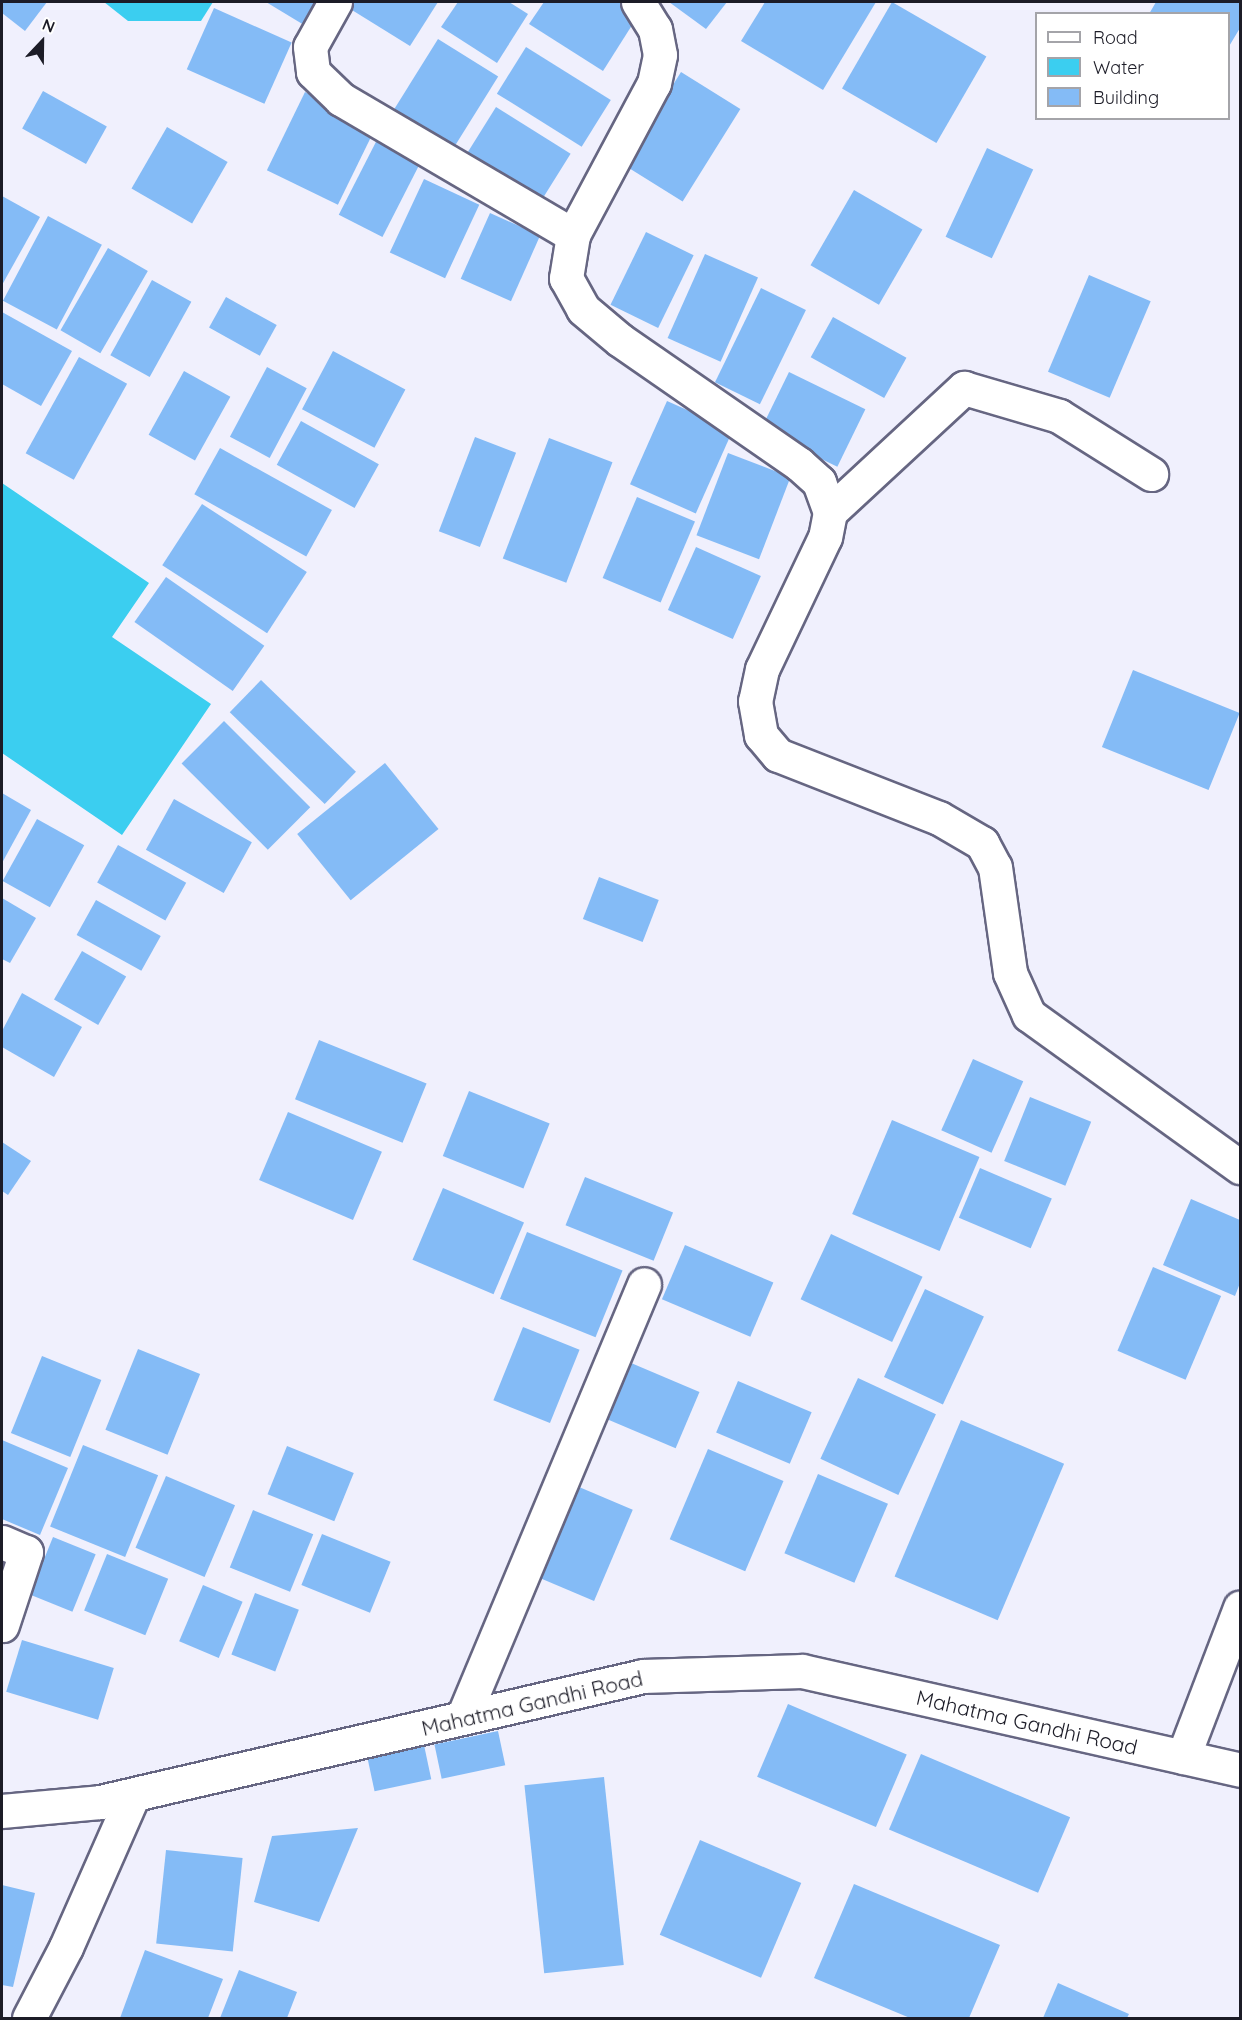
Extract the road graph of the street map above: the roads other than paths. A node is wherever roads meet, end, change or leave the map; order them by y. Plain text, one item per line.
1 (335, 2) edge
2 (638, 2) edge
3 (573, 236) junction
4 (1152, 474) dead end
5 (830, 512) junction
6 (1240, 1167) edge
7 (644, 1284) dead end
8 (2, 1542) edge
9 (1240, 1608) edge
10 (2, 1625) edge
11 (463, 1717) junction
12 (1183, 1757) junction
13 (1240, 1770) edge
14 (133, 1795) junction
15 (2, 1811) edge
16 (29, 2019) edge

1 - 3 street
2 - 3 street
3 - 5 street
4 - 5 street
5 - 6 street
7 - 11 street
8 - 10 street
9 - 12 street
11 - 12 street, Mahatma Gandhi Road
11 - 14 street, Mahatma Gandhi Road
12 - 13 street, Mahatma Gandhi Road
14 - 15 street, Mahatma Gandhi Road
14 - 16 street

